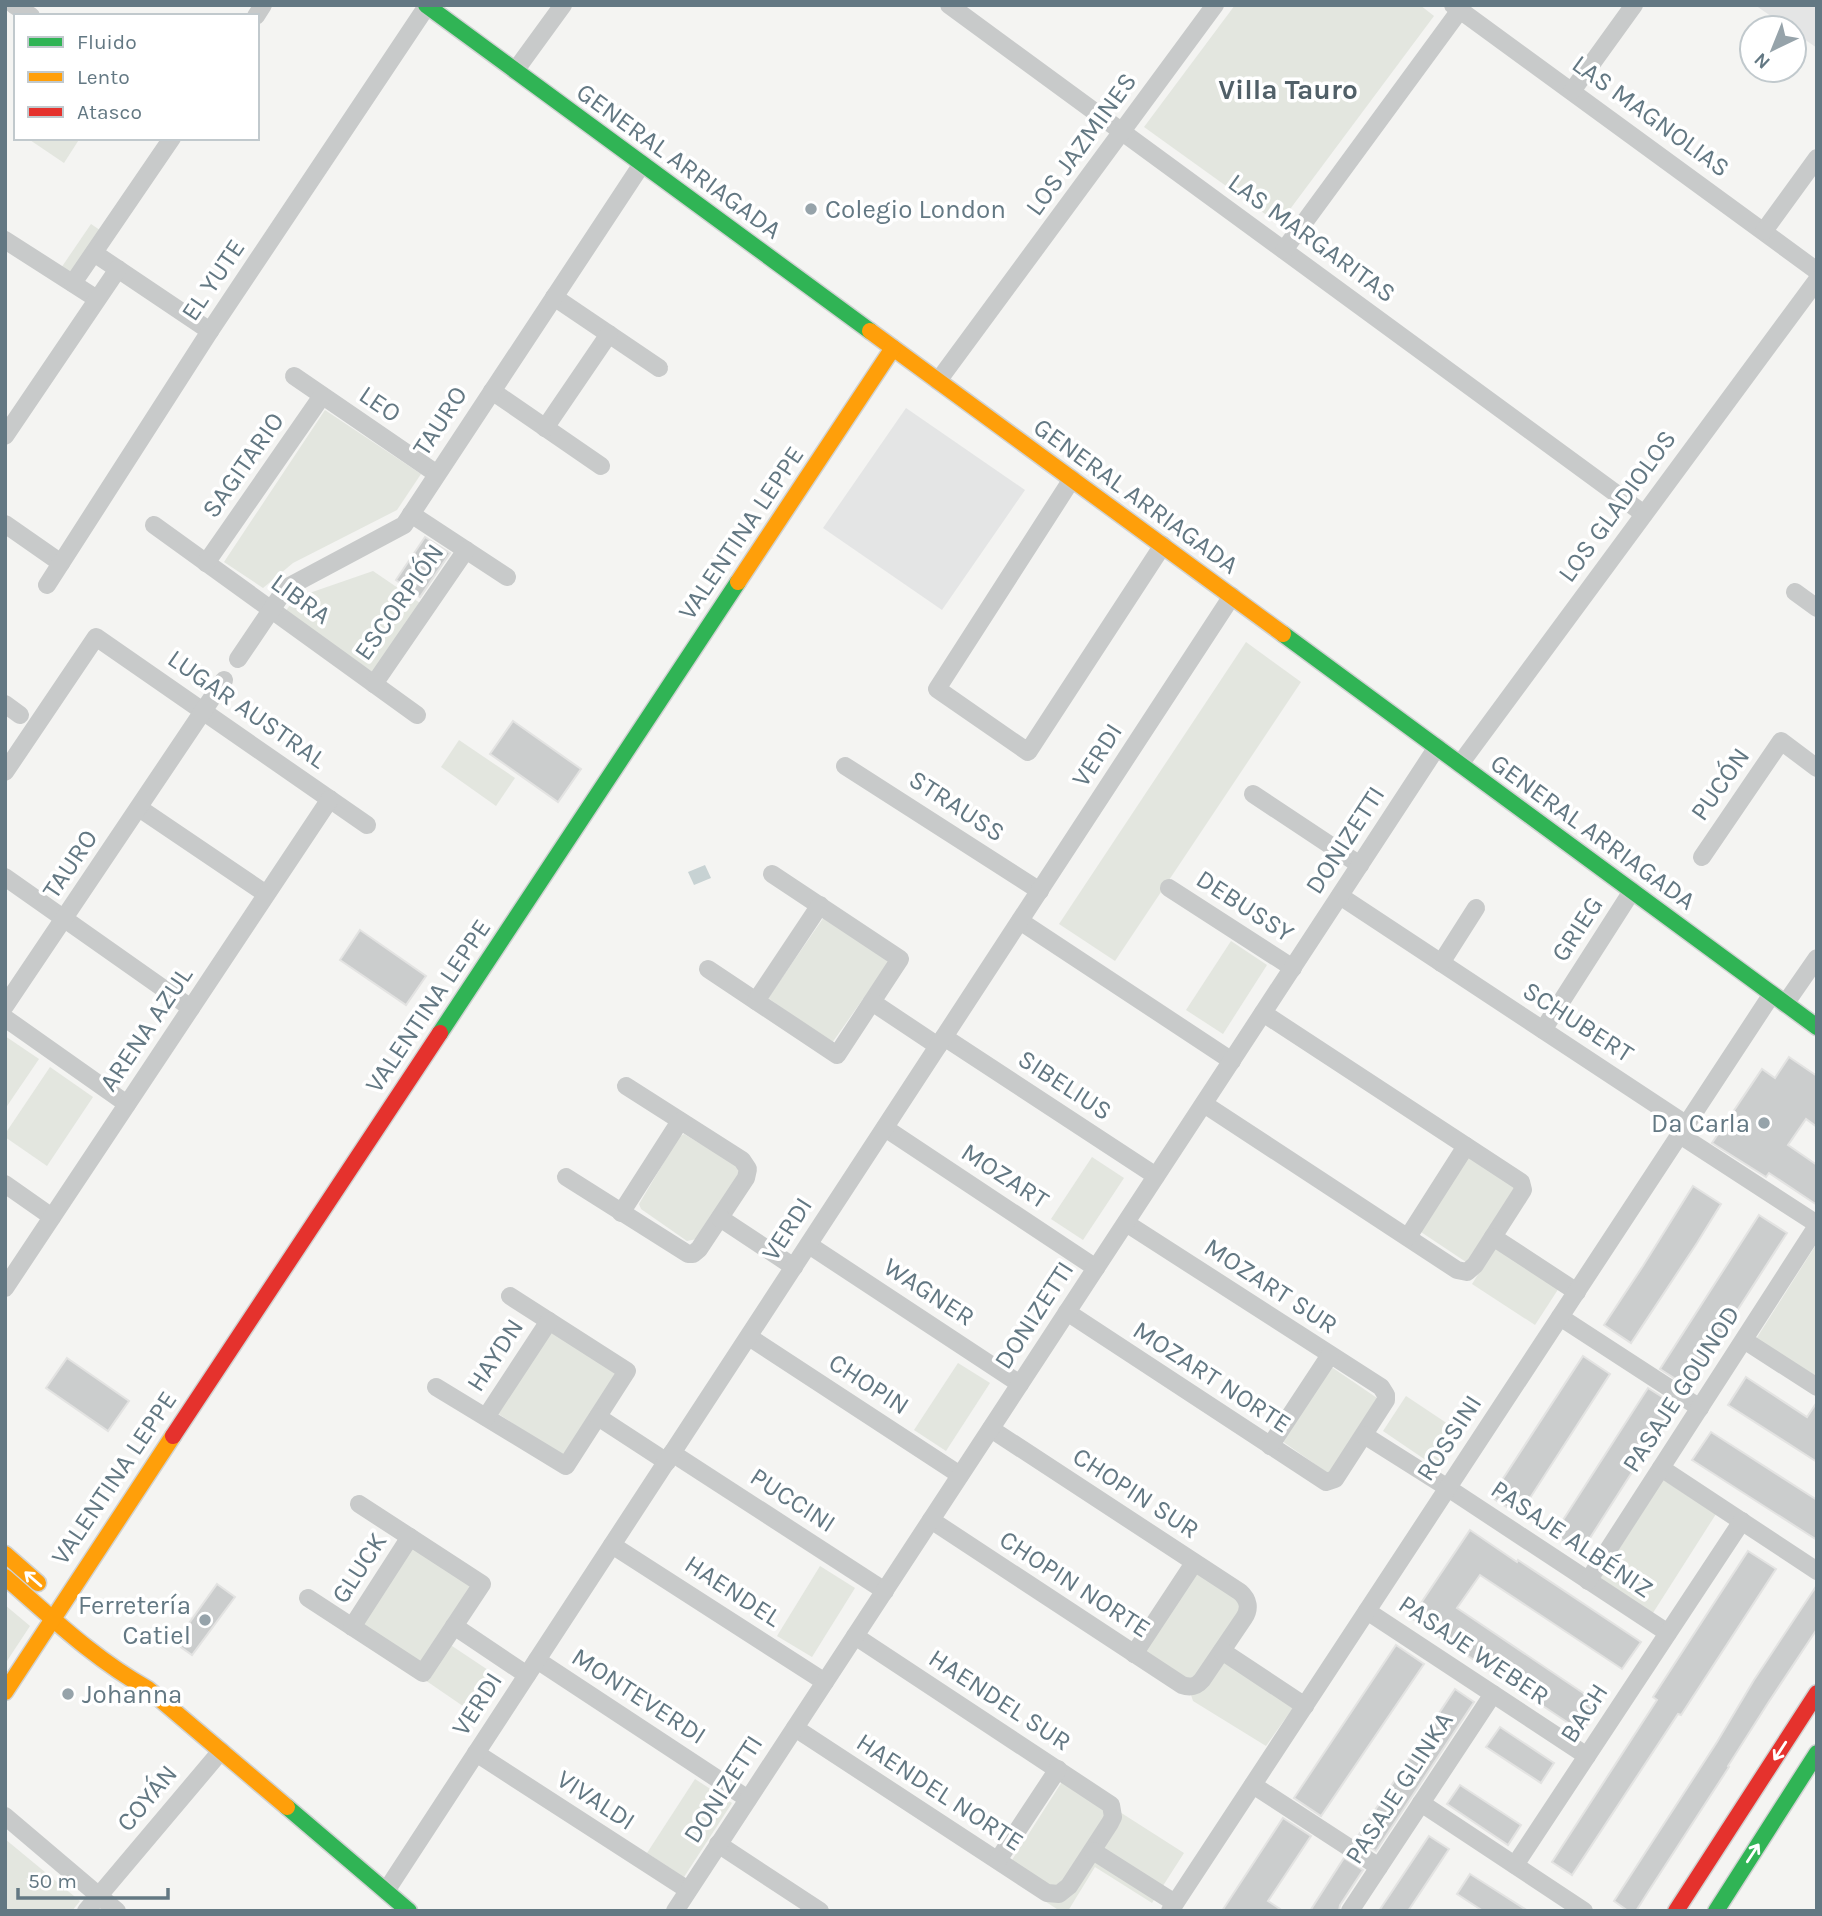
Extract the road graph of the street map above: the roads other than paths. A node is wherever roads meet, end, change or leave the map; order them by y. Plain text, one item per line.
1 (563, 5) edge
2 (948, 5) edge
3 (1215, 5) edge
4 (1634, 5) edge
5 (427, 6) edge
6 (1457, 8) edge
7 (515, 71) junction
8 (1572, 91) junction
9 (1122, 132) junction
10 (171, 140) edge
11 (1817, 159) edge
12 (642, 164) junction
13 (1764, 231) junction
14 (5, 240) edge
15 (1284, 250) junction
16 (94, 253) junction
17 (118, 269) junction
18 (1817, 271) edge
19 (1817, 279) edge
20 (73, 283) junction
21 (554, 297) junction
22 (97, 299) junction
23 (210, 331) junction
24 (608, 334) junction
25 (893, 348) junction
26 (659, 368) dead end
27 (294, 376) dead end
28 (939, 381) junction
29 (492, 391) junction
30 (323, 396) junction
31 (545, 428) junction
32 (5, 436) edge
33 (601, 466) dead end
34 (437, 474) junction
35 (1072, 479) junction
36 (411, 514) junction
37 (1644, 514) junction
38 (5, 524) edge
39 (154, 525) dead end
40 (1163, 545) junction
41 (466, 550) junction
42 (61, 563) junction
43 (206, 563) junction
44 (507, 577) dead end
45 (47, 585) dead end
46 (1795, 592) dead end
47 (1232, 596) junction
48 (1817, 608) edge
49 (271, 610) junction
50 (238, 659) dead end
51 (224, 680) dead end
52 (374, 684) junction
53 (5, 704) edge
54 (204, 711) junction
55 (20, 715) dead end
56 (417, 715) dead end
57 (1437, 747) junction
58 (1460, 764) junction
59 (845, 766) dead end
60 (1817, 768) edge
61 (5, 772) edge
62 (1253, 794) dead end
63 (330, 799) junction
64 (138, 808) junction
65 (367, 825) dead end
66 (1702, 856) dead end
67 (1360, 865) junction
68 (772, 874) dead end
69 (5, 877) edge
70 (1170, 888) dead end
71 (1040, 891) junction
72 (1632, 891) junction
73 (266, 894) junction
74 (1340, 896) junction
75 (820, 905) junction
76 (1476, 908) dead end
77 (64, 918) junction
78 (1020, 921) junction
79 (1817, 958) edge
80 (1441, 963) junction
81 (1293, 968) junction
82 (708, 969) dead end
83 (1779, 999) junction
84 (756, 1001) junction
85 (872, 1002) junction
86 (5, 1006) edge
87 (191, 1008) junction
88 (1263, 1013) junction
89 (5, 1018) edge
90 (1817, 1027) edge
91 (1543, 1030) junction
92 (941, 1042) junction
93 (1232, 1061) junction
94 (625, 1086) dead end
95 (127, 1104) junction
96 (1204, 1104) junction
97 (680, 1121) junction
98 (885, 1128) junction
99 (1683, 1130) junction
100 (1466, 1146) junction
101 (566, 1177) dead end
102 (1156, 1177) junction
103 (5, 1184) edge
104 (621, 1213) junction
105 (52, 1217) junction
106 (720, 1218) junction
107 (1126, 1223) junction
108 (1817, 1225) edge
109 (1408, 1237) junction
110 (1493, 1237) junction
111 (809, 1245) junction
112 (794, 1267) junction
113 (1096, 1268) junction
114 (5, 1288) edge
115 (1577, 1292) junction
116 (510, 1296) dead end
117 (1067, 1312) junction
118 (1560, 1317) junction
119 (549, 1321) junction
120 (749, 1337) junction
121 (1744, 1340) junction
122 (1330, 1354) junction
123 (1020, 1384) junction
124 (436, 1387) dead end
125 (1817, 1387) edge
126 (1700, 1408) junction
127 (486, 1417) junction
128 (598, 1417) junction
129 (991, 1429) junction
130 (1364, 1434) junction
131 (1270, 1446) junction
132 (670, 1458) junction
133 (1661, 1468) junction
134 (960, 1475) junction
135 (1448, 1488) junction
136 (359, 1504) dead end
137 (931, 1520) junction
138 (1742, 1521) junction
139 (410, 1537) junction
140 (612, 1545) junction
141 (5, 1554) edge
142 (1195, 1563) junction
143 (1817, 1571) edge
144 (1588, 1581) junction
145 (7, 1582) edge
146 (884, 1591) junction
147 (307, 1598) dead end
148 (67, 1607) junction
149 (1367, 1611) junction
150 (52, 1618) junction
151 (454, 1626) junction
152 (352, 1627) junction
153 (1668, 1633) junction
154 (855, 1636) junction
155 (118, 1651) dead end
156 (1222, 1651) junction
157 (1134, 1654) junction
158 (532, 1668) junction
159 (825, 1682) junction
160 (148, 1689) junction
161 (5, 1692) edge
162 (1817, 1693) edge
163 (1493, 1694) junction
164 (1305, 1706) junction
165 (794, 1728) junction
166 (221, 1751) junction
167 (477, 1753) junction
168 (1817, 1753) edge
169 (1587, 1756) junction
170 (1058, 1769) junction
171 (1253, 1785) junction
172 (748, 1799) junction
173 (1421, 1803) junction
174 (5, 1816) edge
175 (718, 1844) junction
176 (1093, 1850) junction
177 (998, 1860) junction
178 (1515, 1865) junction
179 (1379, 1867) junction
180 (386, 1891) junction
181 (688, 1891) junction
182 (99, 1895) junction
183 (1172, 1907) edge
184 (86, 1911) edge
185 (117, 1911) edge
186 (409, 1911) edge
187 (675, 1911) edge
188 (820, 1911) edge
189 (1350, 1911) edge
190 (1584, 1911) edge
191 (1676, 1911) edge
192 (1716, 1911) edge

1 - 7 street
2 - 9 street, LAS MARGARITAS
3 - 9 street, LOS JAZMINES
4 - 8 street
5 - 7 street, GENERAL ARRIAGADA
5 - 23 street, EL YUTE
6 - 8 street, LAS MAGNOLIAS
6 - 15 street
7 - 12 street, GENERAL ARRIAGADA
8 - 13 street, LAS MAGNOLIAS
9 - 15 street, LAS MARGARITAS
9 - 28 street, LOS JAZMINES
10 - 16 street
11 - 13 street
12 - 21 street, TAURO
12 - 25 street, GENERAL ARRIAGADA
13 - 18 street, LAS MAGNOLIAS
14 - 20 street
15 - 37 street, LAS MARGARITAS
16 - 17 street
16 - 20 street
17 - 22 street
17 - 23 street
19 - 37 street, LOS GLADIOLOS
20 - 22 street
21 - 24 street
21 - 29 street, TAURO
22 - 32 street
23 - 42 street, EL YUTE
24 - 26 street
24 - 31 street
25 - 28 street, GENERAL ARRIAGADA
25 - 148 street, VALENTINA LEPPE
27 - 30 street, LEO
28 - 35 street, GENERAL ARRIAGADA
29 - 31 street
29 - 34 street, TAURO
30 - 34 street, LEO
30 - 43 street, SAGITARIO
31 - 33 street
34 - 36 street, TAURO
35 - 40 street, GENERAL ARRIAGADA
35 - 40 street
36 - 41 street
36 - 49 street, TAURO
37 - 58 street, LOS GLADIOLOS
38 - 42 street
39 - 43 street, LIBRA
40 - 47 street, GENERAL ARRIAGADA
41 - 44 street
41 - 52 street, ESCORPIÓN
42 - 45 street, EL YUTE
43 - 49 street, LIBRA
46 - 48 street
47 - 57 street, GENERAL ARRIAGADA
47 - 71 street, VERDI
49 - 50 street, TAURO
49 - 52 street, LIBRA
51 - 54 street, TAURO
52 - 56 street, LIBRA
53 - 55 street
54 - 61 street, LUGAR AUSTRAL
54 - 63 street, LUGAR AUSTRAL
54 - 64 street, TAURO
57 - 58 street, GENERAL ARRIAGADA
57 - 67 street, DONIZETTI
58 - 72 street, GENERAL ARRIAGADA
59 - 71 street, STRAUSS
60 - 66 street, PUCÓN
62 - 67 street
63 - 65 street, LUGAR AUSTRAL
63 - 73 street, ARENA AZUL
64 - 73 street
64 - 77 street, TAURO
67 - 74 street, DONIZETTI
68 - 75 street
69 - 77 street
70 - 81 street, DEBUSSY
71 - 78 street, VERDI
72 - 83 street, GENERAL ARRIAGADA
72 - 91 street, GRIEG
73 - 87 street, ARENA AZUL
74 - 80 street, SCHUBERT
74 - 81 street, DONIZETTI
75 - 84 street
75 - 85 street
76 - 80 street
77 - 86 street, TAURO
77 - 87 street
78 - 92 street, VERDI
78 - 93 street
79 - 83 street, ROSSINI
80 - 91 street, SCHUBERT
81 - 88 street, DONIZETTI
82 - 84 street
83 - 90 street, GENERAL ARRIAGADA
83 - 99 street, ROSSINI
84 - 85 street
85 - 92 street, SIBELIUS
87 - 95 street, ARENA AZUL
88 - 93 street, DONIZETTI
88 - 100 street
89 - 95 street
91 - 99 street, SCHUBERT
92 - 98 street, VERDI
92 - 102 street, SIBELIUS
93 - 96 street, DONIZETTI
94 - 97 street
95 - 105 street, ARENA AZUL
96 - 102 street, DONIZETTI
96 - 109 street
97 - 104 street
97 - 106 street
98 - 111 street, VERDI
98 - 113 street, MOZART
99 - 108 street, SCHUBERT
99 - 115 street, ROSSINI
100 - 109 street
100 - 110 street
101 - 104 street
102 - 107 street, DONIZETTI
103 - 105 street
104 - 106 street
105 - 114 street, ARENA AZUL
106 - 112 street
107 - 113 street, DONIZETTI
107 - 122 street, MOZART SUR
108 - 121 street, PASAJE GOUNOD
109 - 110 street
110 - 115 street
111 - 112 street, VERDI
111 - 123 street, WAGNER
112 - 120 street, VERDI
113 - 117 street, DONIZETTI
115 - 118 street, ROSSINI
116 - 119 street
117 - 123 street, DONIZETTI
117 - 131 street, MOZART NORTE
118 - 126 street
118 - 135 street, ROSSINI
119 - 127 street, HAYDN
119 - 128 street
120 - 132 street, VERDI
120 - 134 street, CHOPIN
121 - 125 street
121 - 126 street, PASAJE GOUNOD
122 - 130 street, MOZART SUR
122 - 131 street
123 - 129 street, DONIZETTI
124 - 127 street
126 - 133 street, PASAJE GOUNOD
127 - 128 street
128 - 132 street, PUCCINI
129 - 134 street, DONIZETTI
129 - 142 street, CHOPIN SUR
130 - 131 street, MOZART NORTE
130 - 135 street
132 - 140 street, VERDI
132 - 146 street, PUCCINI
133 - 138 street
133 - 144 street, PASAJE GOUNOD
134 - 137 street, DONIZETTI
135 - 144 street, PASAJE ALBÉNIZ
135 - 149 street, ROSSINI
136 - 139 street
137 - 146 street, DONIZETTI
137 - 157 street, CHOPIN NORTE
138 - 143 street
138 - 153 street, BACH
139 - 151 street
139 - 152 street, GLUCK
140 - 158 street, VERDI
140 - 159 street, HAENDEL
148 -> 141 street
142 - 156 street, CHOPIN SUR
142 - 157 street
144 - 153 street, PASAJE ALBÉNIZ
145 - 150 street
146 - 154 street, DONIZETTI
147 - 152 street
148 - 150 street, VALENTINA LEPPE
149 - 163 street, PASAJE WEBER
149 - 164 street, ROSSINI
150 - 160 street
150 - 161 street, VALENTINA LEPPE
151 - 152 street
151 - 158 street, MONTEVERDI
153 - 169 street, BACH
154 - 159 street, DONIZETTI
154 - 170 street, HAENDEL SUR
155 - 160 street
156 - 157 street, CHOPIN NORTE
156 - 164 street
158 - 167 street, VERDI
158 - 172 street, MONTEVERDI
159 - 165 street, DONIZETTI
160 - 166 street
162 -> 191 street
163 - 169 street, PASAJE WEBER
163 - 173 street, PASAJE GLINKA
164 - 171 street, ROSSINI
165 - 172 street, DONIZETTI
165 - 177 street, HAENDEL NORTE
166 - 180 street
166 - 182 street, COYÁN
167 - 180 street, VERDI
167 - 181 street, VIVALDI
192 -> 168 street
169 - 178 street, BACH
170 - 176 street, HAENDEL SUR
170 - 177 street
171 - 179 street
171 - 183 street, ROSSINI
172 - 175 street, DONIZETTI
173 - 178 street
173 - 179 street, PASAJE GLINKA
174 - 182 street
175 - 181 street, DONIZETTI
175 - 188 street
176 - 177 street, HAENDEL NORTE
176 - 183 street
178 - 190 street
179 - 189 street, PASAJE GLINKA
180 - 186 street
181 - 187 street, DONIZETTI
182 - 184 street, COYÁN
182 - 185 street

